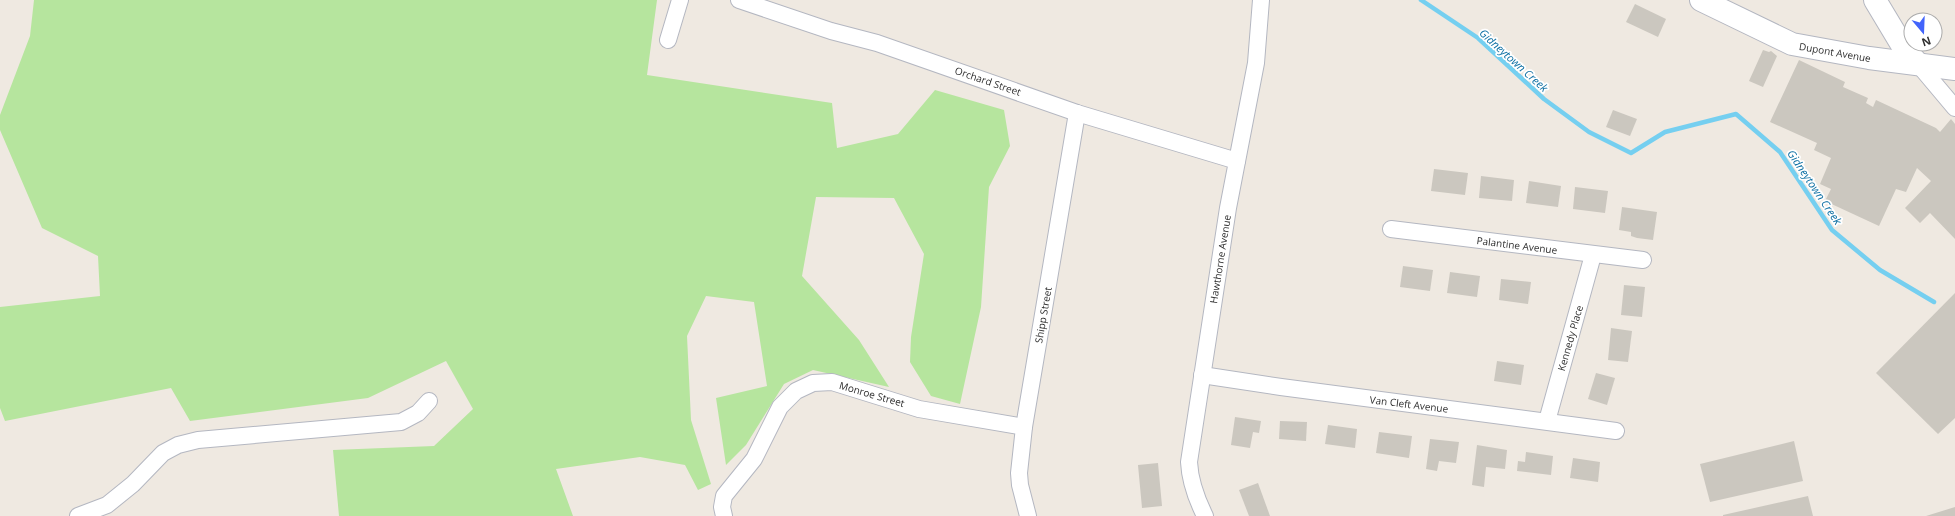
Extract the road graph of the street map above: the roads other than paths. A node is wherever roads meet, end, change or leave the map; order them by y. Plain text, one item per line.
1 (680, 0) edge
2 (739, 0) edge
3 (1261, 0) edge
4 (1701, 0) edge
5 (1875, 0) edge
6 (668, 40) dead end
7 (1918, 64) junction
8 (1955, 69) edge
9 (1955, 108) edge
10 (1077, 113) junction
11 (1237, 161) junction
12 (1391, 229) dead end
13 (1593, 255) junction
14 (1643, 260) dead end
15 (1202, 375) junction
16 (429, 401) dead end
17 (1546, 421) junction
18 (1024, 427) junction
19 (1616, 431) dead end
20 (133, 484) junction
21 (78, 516) edge
22 (110, 516) edge
23 (724, 516) edge
24 (1028, 516) edge
25 (1205, 516) edge

1 - 6 street
2 - 10 street, Orchard Street
3 - 11 street, Hawthorne Avenue
4 - 7 street, Dupont Avenue
5 - 7 street
7 - 8 street, Dupont Avenue
7 - 9 street
10 - 11 street, Orchard Street
10 - 18 street, Shipp Street
11 - 15 street, Hawthorne Avenue
12 - 13 street, Palantine Avenue
13 - 14 street, Palantine Avenue
13 - 17 street, Kennedy Place
15 - 17 street, Van Cleft Avenue
15 - 25 street, Hawthorne Avenue
16 - 20 street
17 - 19 street, Van Cleft Avenue
18 - 23 street, Monroe Street
18 - 24 street, Shipp Street
20 - 21 street
20 - 22 street

